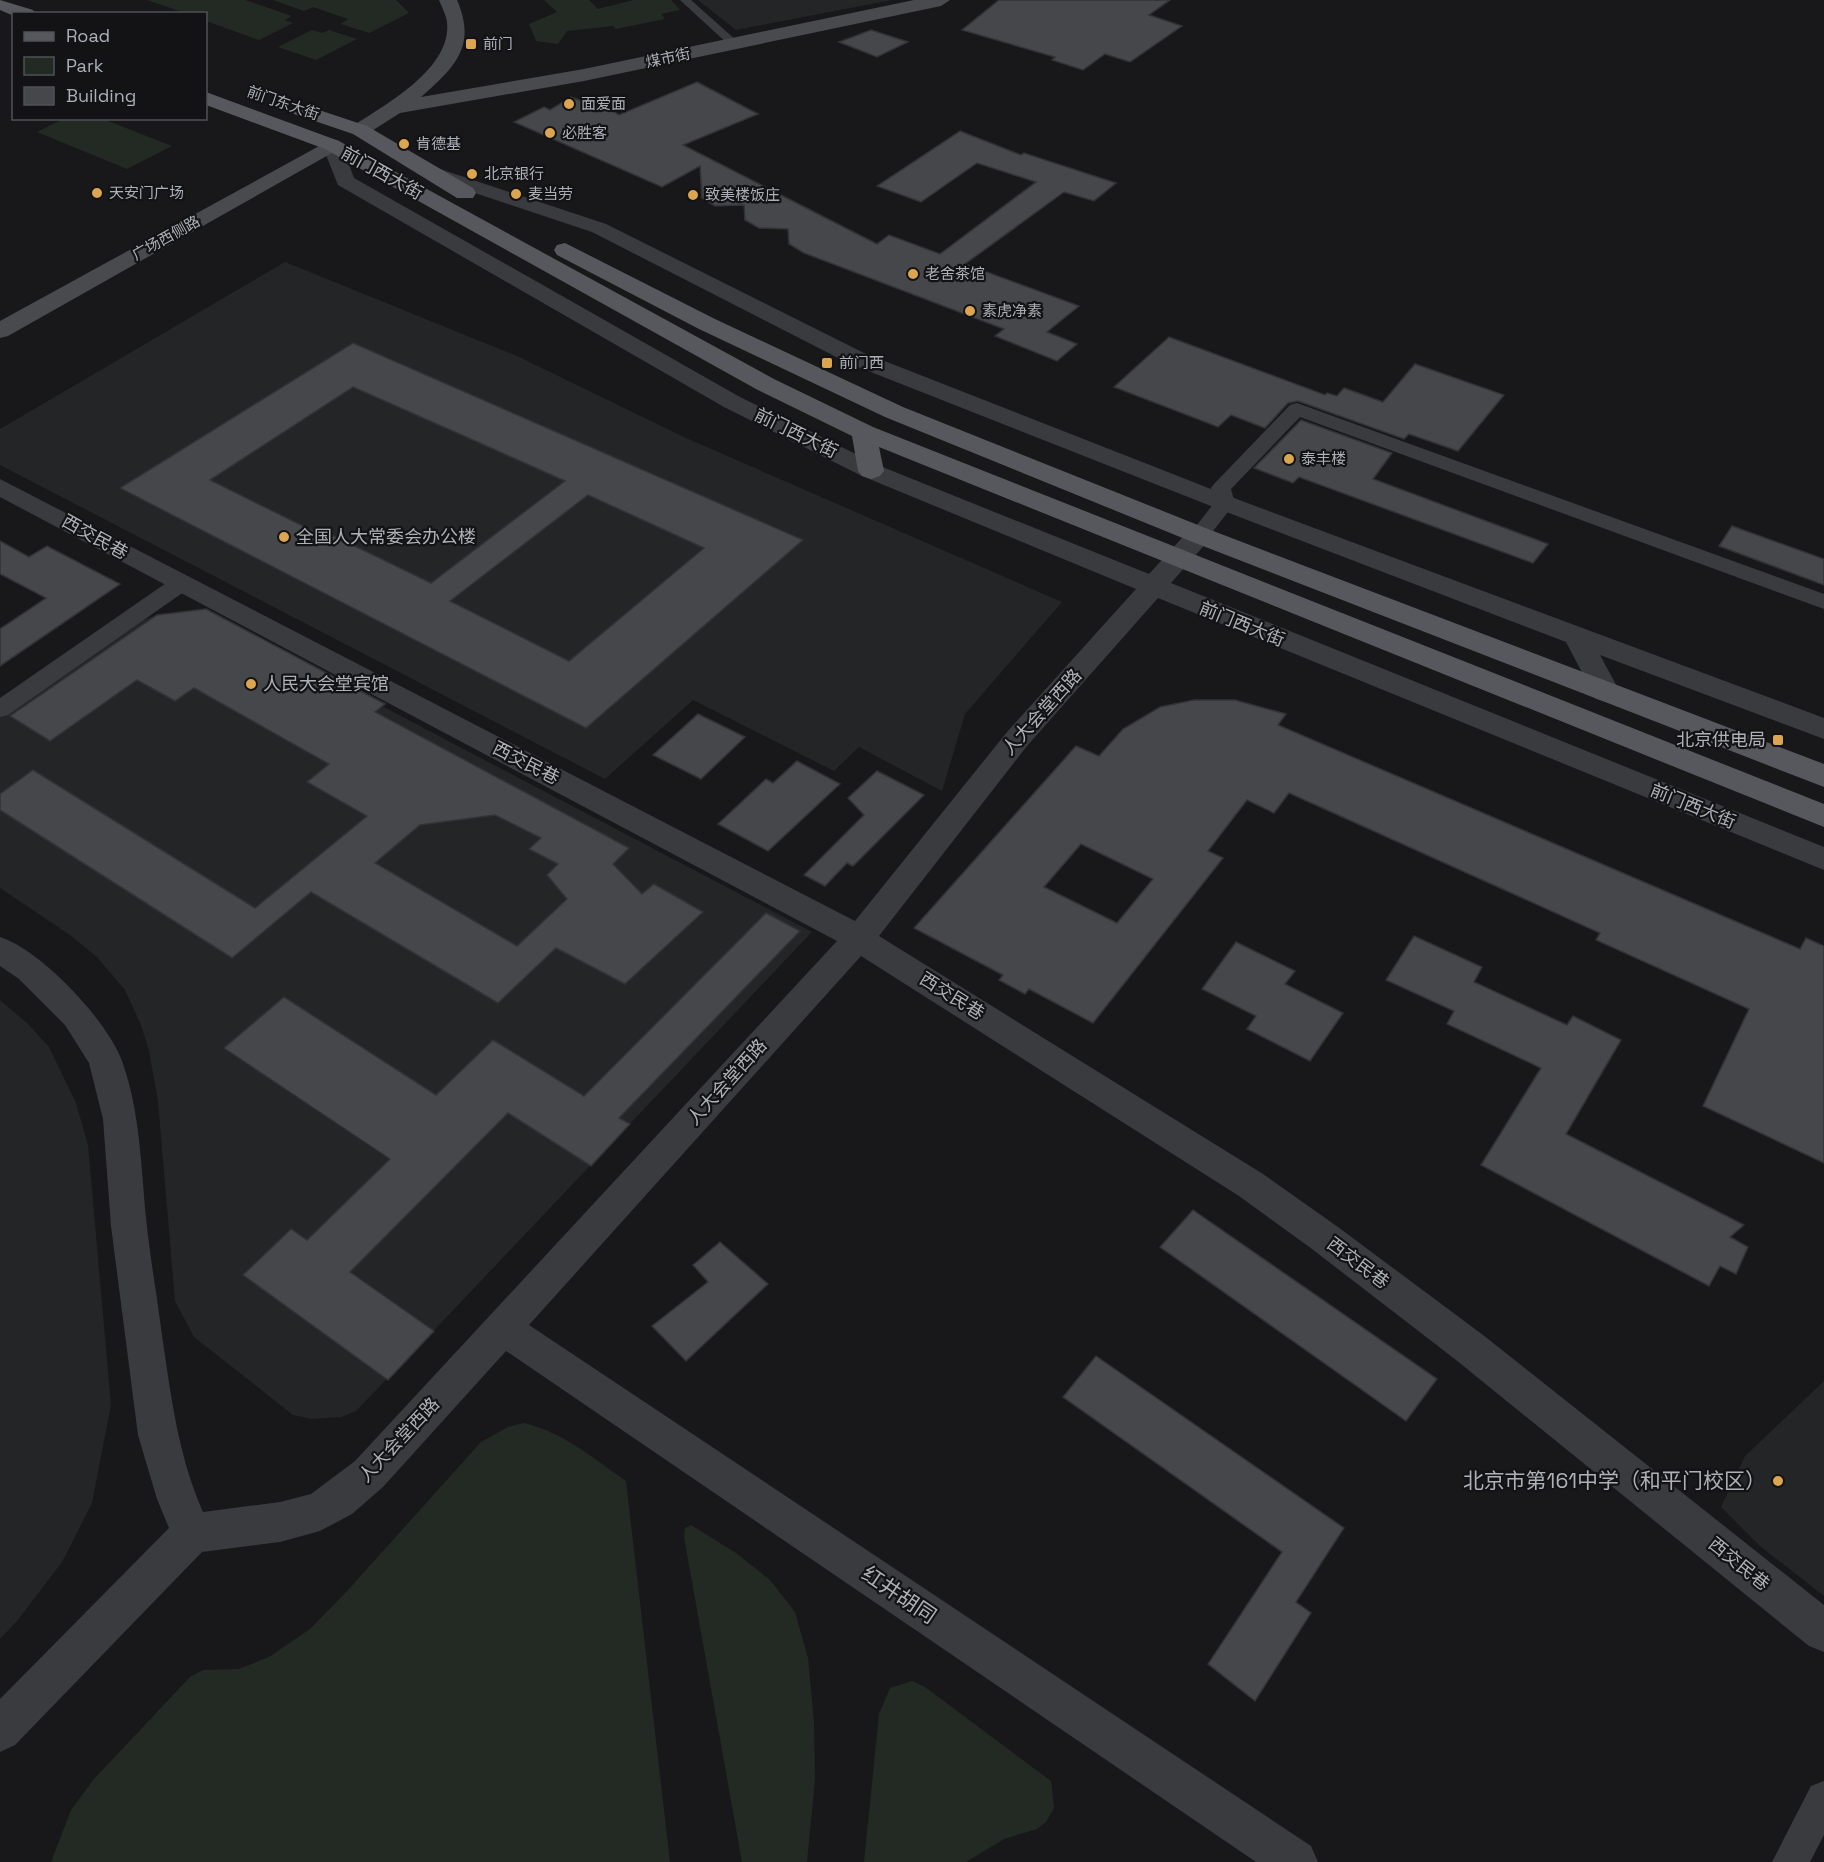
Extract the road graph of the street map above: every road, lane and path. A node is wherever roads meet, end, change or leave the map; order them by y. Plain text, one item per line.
1 (448, 0) edge
2 (685, 0) edge
3 (941, 0) edge
4 (0, 4) edge
5 (21, 12) edge
6 (734, 44) junction
7 (207, 98) edge
8 (283, 103) dead end
9 (393, 108) junction
10 (360, 130) junction
11 (332, 145) junction
12 (424, 170) junction
13 (471, 222) junction
14 (467, 252) junction
15 (0, 331) edge
16 (864, 432) junction
17 (871, 471) junction
18 (0, 487) edge
19 (1225, 503) junction
20 (1189, 547) junction
21 (180, 584) junction
22 (1154, 588) junction
23 (1824, 602) edge
24 (1576, 635) junction
25 (1606, 692) junction
26 (0, 709) edge
27 (1824, 729) edge
28 (1824, 776) edge
29 (1824, 816) edge
30 (1824, 860) edge
31 (859, 938) junction
32 (0, 949) edge
33 (503, 1328) junction
34 (192, 1533) junction
35 (1824, 1631) edge
36 (0, 1730) edge
37 (1824, 1799) edge
38 (1295, 1862) edge
39 (1791, 1862) edge

1 - 9 main road
2 - 6 street
3 - 6 main road, 煤市街
4 - 5 main road
6 - 9 main road, 煤市街
7 - 11 main road, 前门东大街
8 - 10 main road, 前门东大街
9 - 10 main road
10 - 11 main road
10 - 12 main road, 前门西大街
11 - 13 main road, 前门西大街
11 - 14 street, 前门西大街
11 - 15 main road, 广场西侧路
12 - 19 street, 前门西大街
12 - 20 main road, 前门西大街
13 - 14 main road
13 - 16 main road, 前门西大街
14 - 17 street, 前门西大街
16 - 17 main road
16 - 20 main road, 前门西大街
17 - 22 street, 前门西大街
18 - 21 street, 西交民巷
19 - 20 street
19 - 23 street
19 - 24 street, 前门西大街
20 - 22 street, 人大会堂西路
20 - 25 main road, 前门西大街
20 - 29 main road, 前门西大街
21 - 26 street
21 - 31 street, 西交民巷
22 - 30 street, 前门西大街
22 - 31 street, 人大会堂西路
24 - 25 street
24 - 27 street, 前门西大街
25 - 28 main road, 前门西大街
31 - 33 street, 人大会堂西路
31 - 35 street, 西交民巷
32 - 34 street
33 - 34 street, 人大会堂西路
33 - 38 street, 红井胡同
34 - 36 street
37 - 39 street

